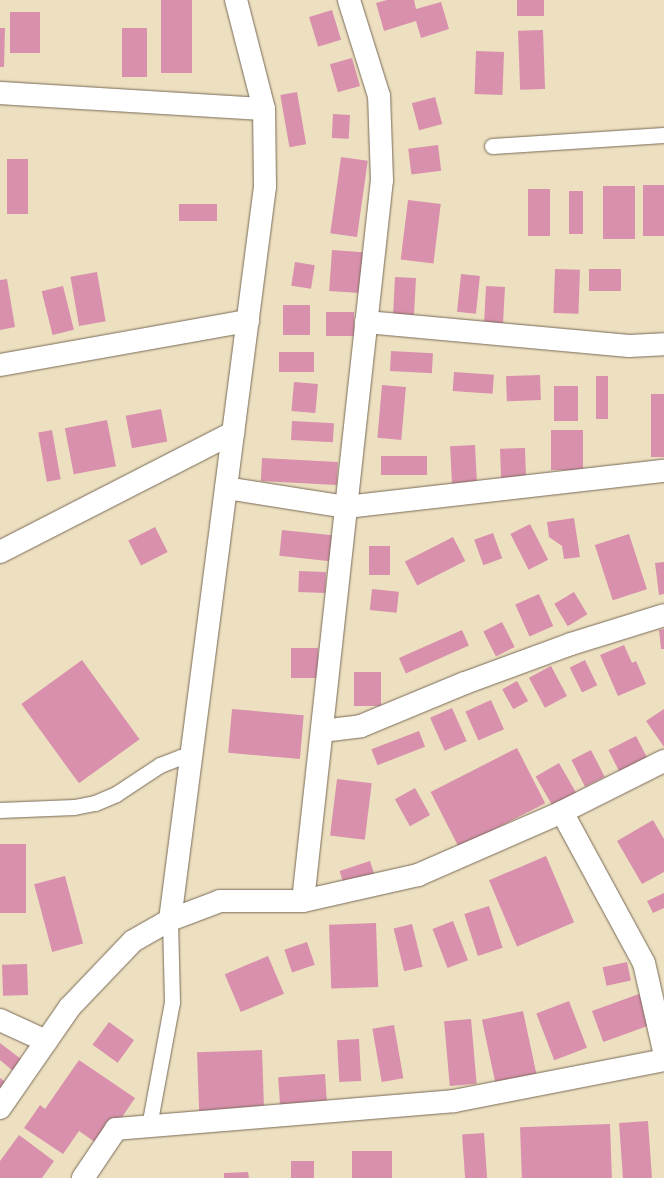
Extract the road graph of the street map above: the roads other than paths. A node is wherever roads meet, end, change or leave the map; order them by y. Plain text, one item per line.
1 (236, 0) edge
2 (349, 0) edge
3 (0, 93) edge
4 (264, 109) junction
5 (664, 135) edge
6 (492, 146) dead end
7 (248, 321) junction
8 (366, 322) junction
9 (664, 344) edge
10 (0, 365) edge
11 (233, 433) junction
12 (664, 471) edge
13 (226, 488) junction
14 (346, 507) junction
15 (0, 552) edge
16 (664, 615) edge
17 (322, 731) junction
18 (192, 755) junction
19 (664, 761) edge
20 (0, 810) edge
21 (562, 812) junction
22 (303, 901) junction
23 (170, 920) junction
24 (0, 1020) edge
25 (46, 1041) junction
26 (664, 1051) edge
27 (664, 1060) edge
28 (0, 1108) edge
29 (149, 1126) junction
30 (83, 1178) edge

1 - 4 street
2 - 8 street
3 - 4 street
4 - 7 street
5 - 6 lane
7 - 10 street
7 - 11 street
8 - 9 street
8 - 14 street
11 - 13 street
11 - 15 street
12 - 14 street
13 - 14 street
13 - 18 street
14 - 17 street
16 - 17 street
17 - 22 street
18 - 20 lane
18 - 23 street
19 - 21 street
21 - 22 street
21 - 26 street
22 - 23 street
23 - 25 street
23 - 29 lane
24 - 25 street
25 - 28 street
27 - 29 street
29 - 30 street

